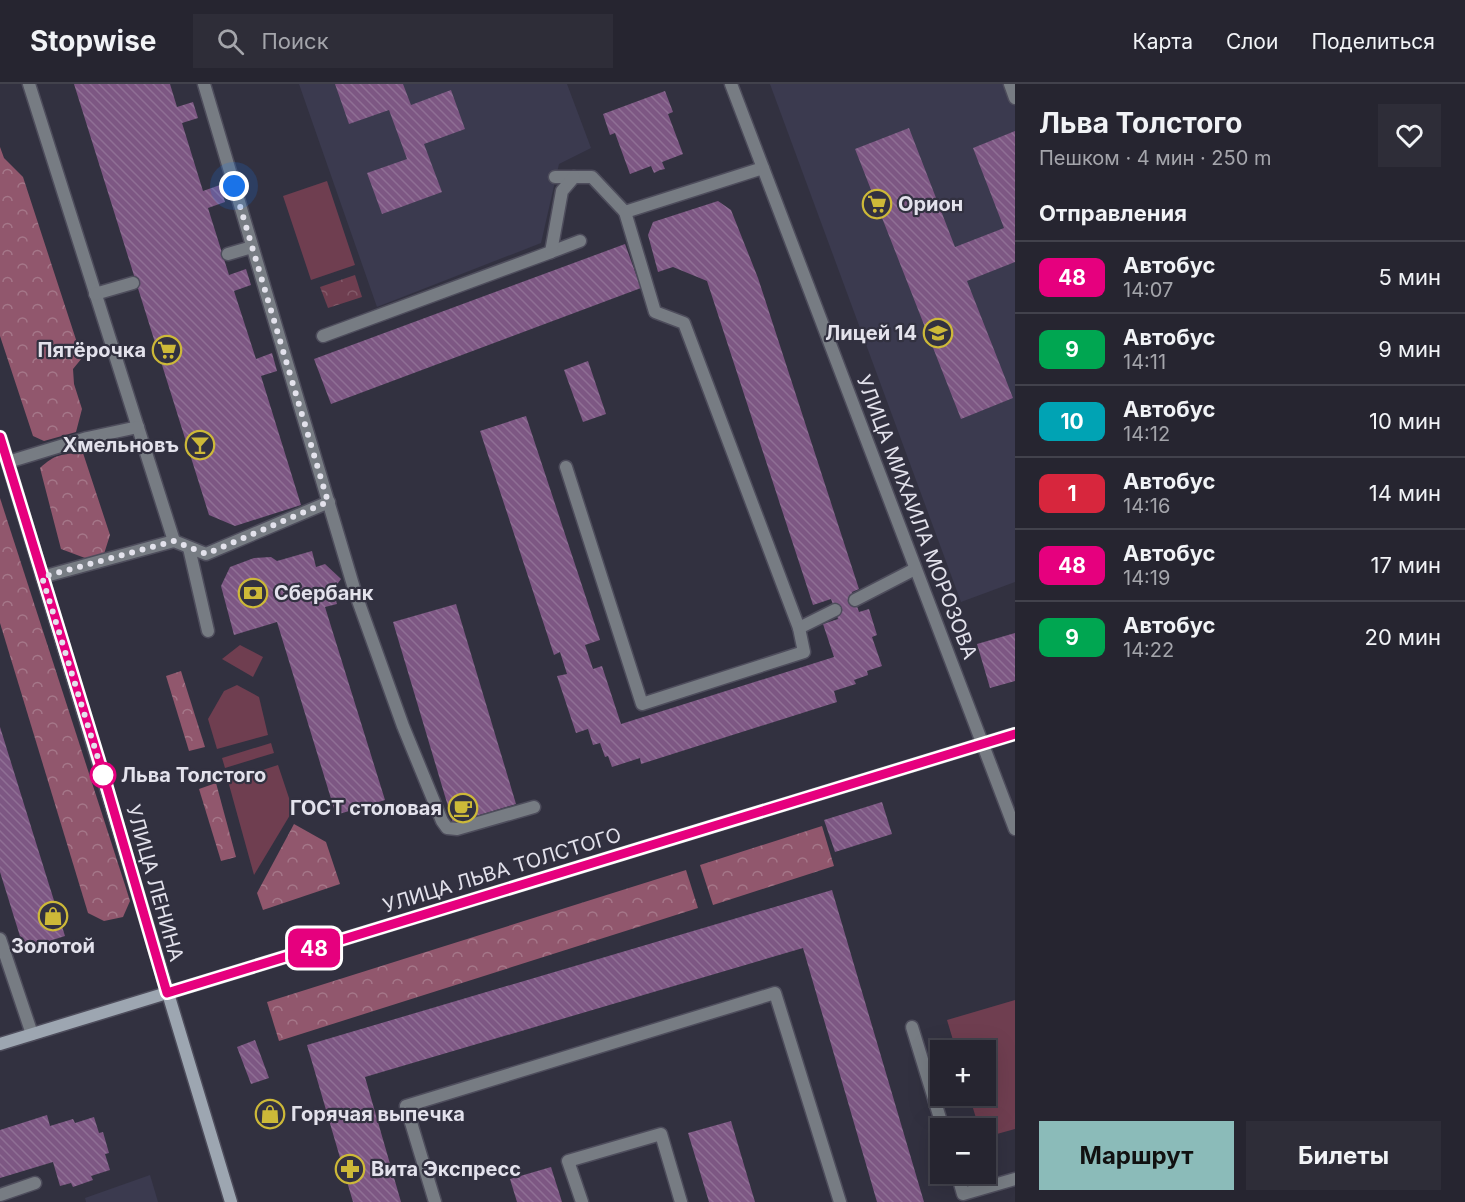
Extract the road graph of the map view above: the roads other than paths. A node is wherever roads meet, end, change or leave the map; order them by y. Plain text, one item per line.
1 (29, 84) edge
2 (204, 84) edge
3 (731, 84) edge
4 (1010, 84) edge
5 (1015, 98) edge
6 (763, 168) junction
7 (555, 177) dead end
8 (573, 177) junction
9 (625, 212) junction
10 (580, 241) dead end
11 (252, 247) junction
12 (551, 252) junction
13 (228, 254) dead end
14 (133, 283) dead end
15 (95, 294) junction
16 (323, 336) dead end
17 (138, 427) junction
18 (0, 437) edge
19 (8, 462) junction
20 (566, 466) dead end
21 (328, 502) junction
22 (174, 541) junction
23 (189, 548) junction
24 (915, 568) junction
25 (42, 577) junction
26 (855, 600) dead end
27 (835, 610) dead end
28 (799, 628) junction
29 (208, 632) dead end
30 (1015, 734) edge
31 (981, 745) junction
32 (534, 807) dead end
33 (1015, 829) edge
34 (0, 939) edge
35 (167, 993) junction
36 (912, 1027) dead end
37 (32, 1034) junction
38 (0, 1044) edge
39 (940, 1118) edge
40 (1015, 1179) edge
41 (35, 1183) dead end
42 (960, 1184) edge
43 (0, 1195) edge
44 (231, 1202) edge
45 (435, 1202) edge
46 (582, 1202) edge
47 (681, 1202) edge
48 (840, 1202) edge

1 - 15 street
2 - 11 street
3 - 6 street, УЛИЦА МИХАИЛА МОРОЗОВА
4 - 5 street
6 - 9 street
6 - 24 street, УЛИЦА МИХАИЛА МОРОЗОВА
7 - 8 street
8 - 9 street
8 - 12 street
9 - 28 street
10 - 12 street
11 - 13 street
11 - 21 street
12 - 16 street
14 - 15 street
15 - 17 street
17 - 19 street
17 - 22 street
18 - 19 street, УЛИЦА ЛЕНИНА
19 - 25 street, УЛИЦА ЛЕНИНА
20 - 28 street
21 - 23 street
21 - 32 street
22 - 23 street
22 - 25 street
23 - 29 street
24 - 26 street
24 - 31 street, УЛИЦА МИХАИЛА МОРОЗОВА
25 - 35 street, УЛИЦА ЛЕНИНА
27 - 28 street
30 - 31 street, УЛИЦА ЛЬВА ТОЛСТОГО
31 - 33 street, УЛИЦА МИХАИЛА МОРОЗОВА
31 - 35 street, УЛИЦА ЛЬВА ТОЛСТОГО
34 - 37 street
35 - 37 street, УЛИЦА ЛЬВА ТОЛСТОГО
35 - 44 street, УЛИЦА ЛЕНИНА
36 - 39 street
37 - 38 street, УЛИЦА ЛЬВА ТОЛСТОГО
40 - 42 street
41 - 43 street
45 - 48 street
46 - 47 street

